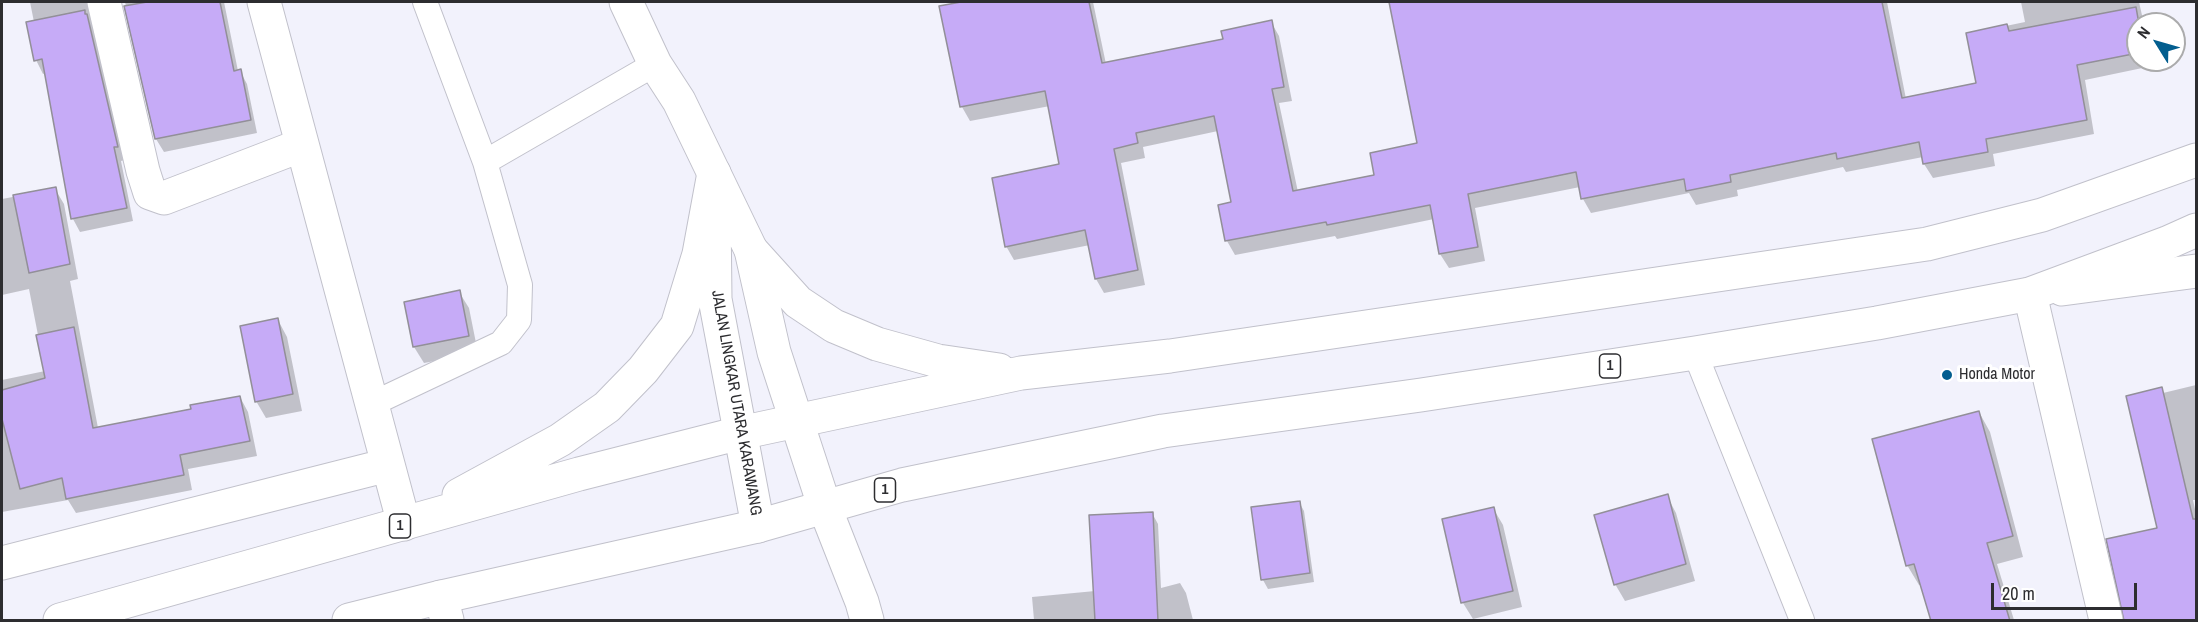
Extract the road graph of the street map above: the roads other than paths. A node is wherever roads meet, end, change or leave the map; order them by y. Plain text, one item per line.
1 (104, 2) edge
2 (264, 2) edge
3 (425, 2) edge
4 (626, 2) edge
5 (655, 64) junction
6 (302, 145) junction
7 (2196, 160) edge
8 (485, 162) junction
9 (714, 173) junction
10 (2196, 230) edge
11 (751, 250) junction
12 (2196, 271) edge
13 (2030, 294) junction
14 (1695, 353) junction
15 (1021, 373) junction
16 (372, 404) junction
17 (798, 421) junction
18 (740, 433) junction
19 (388, 465) junction
20 (825, 508) junction
21 (404, 524) junction
22 (758, 526) junction
23 (2, 563) edge
24 (444, 609) edge
25 (60, 621) edge
26 (349, 621) edge
27 (867, 621) edge
28 (1802, 621) edge
29 (2106, 621) edge

1 - 6 main road
2 - 6 main road
3 - 8 lane
4 - 5 main road, JALAN LINGKAR UTARA KARAWANG
5 - 8 lane
5 - 9 main road, JALAN LINGKAR UTARA KARAWANG
6 - 16 main road
7 - 15 main road, 1
8 - 16 lane
9 - 11 main road, JALAN LINGKAR UTARA KARAWANG
9 - 18 main road, JALAN LINGKAR UTARA KARAWANG
9 - 21 main road
10 - 13 main road, 1
11 - 15 main road
11 - 17 main road, JALAN LINGKAR UTARA KARAWANG
12 - 13 main road
13 - 14 main road, 1
13 - 29 main road
14 - 20 main road, 1
14 - 28 lane
15 - 17 main road, 1
16 - 19 main road
17 - 18 main road, 1
17 - 20 main road, JALAN LINGKAR UTARA KARAWANG
18 - 21 main road, 1
18 - 22 main road, JALAN LINGKAR UTARA KARAWANG
19 - 21 main road
19 - 23 main road
20 - 22 main road, 1
20 - 27 main road, JALAN LINGKAR UTARA KARAWANG
21 - 25 main road, 1
22 - 24 main road, 1
24 - 26 main road, 1

